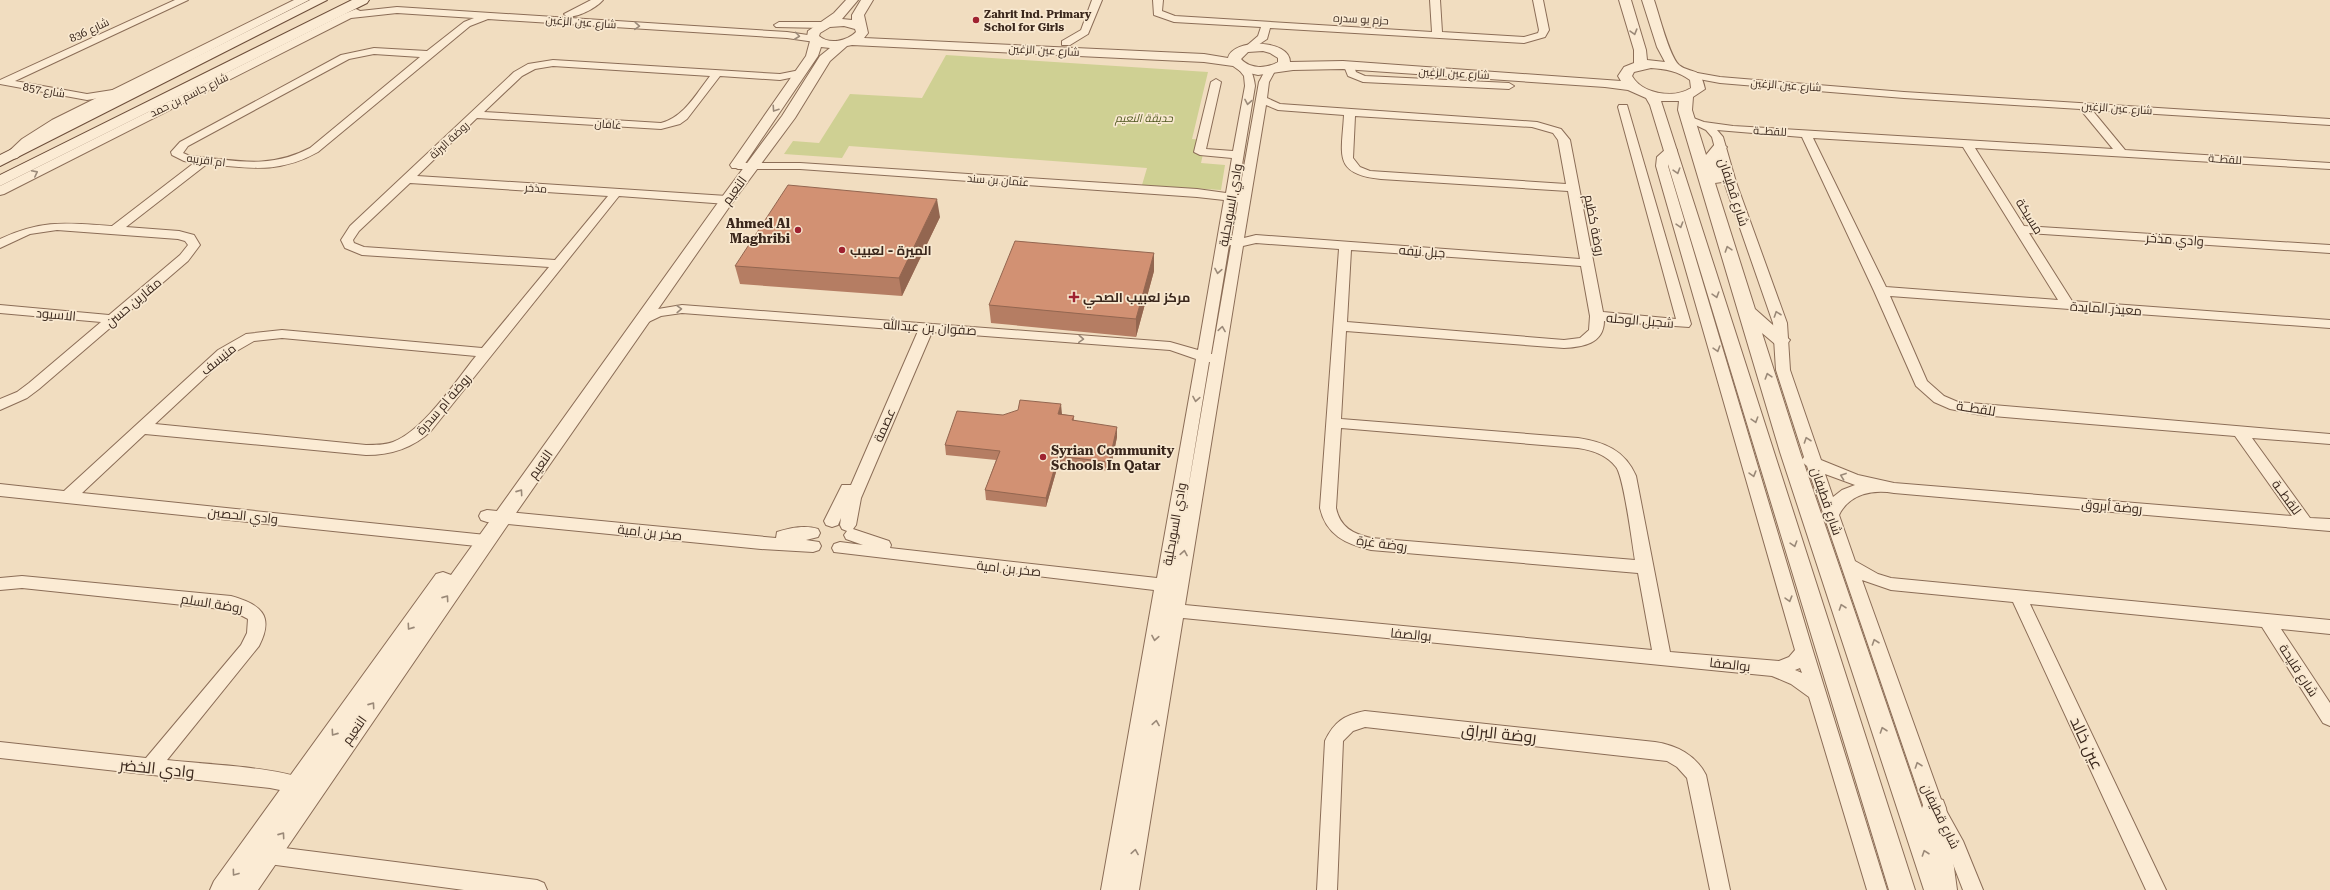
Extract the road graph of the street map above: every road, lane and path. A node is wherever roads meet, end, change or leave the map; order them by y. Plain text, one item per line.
1 (183, 0) edge
2 (320, 0) edge
3 (362, 0) edge
4 (379, 0) edge
5 (598, 0) edge
6 (852, 0) edge
7 (868, 0) edge
8 (1098, 0) edge
9 (1158, 0) edge
10 (1435, 0) edge
11 (1538, 0) edge
12 (1625, 0) edge
13 (1648, 0) edge
14 (399, 1) edge
15 (307, 3) edge
16 (389, 10) junction
17 (592, 11) junction
18 (347, 16) junction
19 (467, 19) junction
20 (1266, 25) junction
21 (860, 27) junction
22 (820, 32) junction
23 (1437, 35) junction
24 (1263, 37) junction
25 (847, 42) junction
26 (1066, 44) junction
27 (1245, 49) junction
28 (1278, 52) junction
29 (429, 54) junction
30 (1238, 65) junction
31 (1641, 65) junction
32 (1349, 66) junction
33 (1674, 67) junction
34 (1274, 69) junction
35 (1626, 73) junction
36 (717, 74) junction
37 (1692, 75) junction
38 (791, 78) junction
39 (2, 82) edge
40 (1216, 82) dead end
41 (1509, 86) dead end
42 (1632, 86) junction
43 (1692, 92) junction
44 (1651, 95) junction
45 (1904, 95) junction
46 (1261, 99) junction
47 (86, 103) junction
48 (1623, 106) dead end
49 (2083, 106) junction
50 (1294, 109) junction
51 (1350, 112) junction
52 (476, 115) junction
53 (1259, 116) junction
54 (1694, 122) junction
55 (2330, 122) edge
56 (1733, 129) junction
57 (1714, 133) junction
58 (1806, 134) junction
59 (1966, 143) junction
60 (1720, 147) junction
61 (1671, 150) junction
62 (2121, 152) junction
63 (1238, 156) junction
64 (6, 158) edge
65 (204, 161) junction
66 (746, 162) junction
67 (2330, 166) edge
68 (407, 179) junction
69 (0, 181) edge
70 (1573, 188) junction
71 (0, 191) edge
72 (616, 193) junction
73 (1712, 195) junction
74 (1238, 196) junction
75 (718, 201) junction
76 (2020, 229) junction
77 (115, 230) junction
78 (1231, 237) junction
79 (0, 244) edge
80 (1345, 246) junction
81 (2330, 249) edge
82 (1587, 263) junction
83 (559, 264) junction
84 (1881, 291) junction
85 (2068, 305) junction
86 (0, 308) edge
87 (1749, 313) junction
88 (1597, 316) junction
89 (113, 319) junction
90 (642, 321) junction
91 (2330, 324) edge
92 (1341, 326) junction
93 (922, 327) junction
94 (1781, 340) junction
95 (487, 353) junction
96 (1210, 357) junction
97 (0, 405) edge
98 (1334, 423) junction
99 (140, 428) junction
100 (2240, 432) junction
101 (2330, 440) edge
102 (1790, 452) junction
103 (1814, 463) junction
104 (1894, 488) junction
105 (0, 490) edge
106 (68, 497) junction
107 (497, 513) junction
108 (1832, 514) junction
109 (832, 521) junction
110 (2305, 522) junction
111 (2330, 525) edge
112 (850, 530) junction
113 (812, 539) junction
114 (479, 540) junction
115 (840, 548) junction
116 (1848, 565) junction
117 (1644, 567) junction
118 (1172, 581) junction
119 (0, 584) edge
120 (1891, 584) junction
121 (2018, 596) junction
122 (1861, 601) junction
123 (1167, 610) junction
124 (2267, 622) junction
125 (2330, 627) edge
126 (1804, 651) junction
127 (1662, 658) junction
128 (1774, 669) junction
129 (1817, 693) junction
130 (2330, 718) edge
131 (0, 750) edge
132 (150, 767) junction
133 (305, 787) junction
134 (1934, 808) junction
135 (259, 854) junction
136 (1124, 889) edge
137 (223, 890) edge
138 (243, 890) edge
139 (537, 890) edge
140 (1327, 890) edge
141 (1720, 890) edge
142 (1877, 890) edge
143 (1902, 890) edge
144 (1938, 890) edge
145 (1944, 890) edge
146 (1973, 890) edge
147 (2156, 890) edge

1 - 39 street, شارع 836
2 - 15 main road, شارع جاسم بن حمد
3 - 69 main road, شارع جاسم بن حمد
4 - 18 street, شارع جاسم بن حمد
5 - 17 street
6 - 22 street
7 - 21 street
8 - 26 street
9 - 20 street, حزم بو سدره
10 - 23 street
11 - 23 street, حزم بو سدره
12 -> 31 street
13 - 33 street
14 - 16 street, شارع عين الزغين
14 - 17 street, شارع عين الزغين
15 - 47 street, شارع جاسم بن حمد
15 - 64 main road, شارع جاسم بن حمد
16 - 18 street, شارع عين الزغين
16 - 19 street, شارع عين الزغين
17 - 22 street, شارع عين الزغين
71 -> 18 street, شارع جاسم بن حمد
19 -> 22 street, شارع عين الزغين
19 - 29 street, ام اقريبه
20 - 23 street, حزم بو سدره
20 - 24 street
21 - 22 street, شارع عين الزغين
21 - 25 street, النعيم
21 - 26 street, شارع عين الزغين
22 - 25 street, شارع عين الزغين
22 - 38 street, النعيم
24 - 27 street
24 - 28 street
25 - 30 street, شارع عين الزغين
25 - 66 street, النعيم
26 - 27 street, شارع عين الزغين
27 - 28 street, شارع عين الزغين
27 - 30 street
28 - 34 street
28 - 35 street, شارع عين الزغين
29 - 65 street, ام اقريبه
29 - 65 street, ام اقريبه
30 - 34 street, شارع عين الزغين
30 -> 63 street, وادي السويحلية
31 - 33 street
31 - 35 street
32 - 34 street, شارع عين الزغين
32 - 41 street
32 - 42 street, شارع عين الزغين
33 - 37 street
34 - 46 street, وادي السويحلية
35 - 42 street
36 - 38 street, روضة البرثة
36 - 52 street, روضة البرثة
36 - 52 street, غافان
37 - 43 street
37 - 45 street, شارع عين الزغين
38 -> 66 street, النعيم
39 - 47 street, شارع 857
40 - 63 street
42 - 44 street, شارع عين الزغين
43 - 44 street, شارع عين الزغين
43 - 45 street, شارع عين الزغين
43 - 54 street, شارع قطيفان
44 - 61 street
45 - 49 street, شارع عين الزغين
46 - 50 street, روضة كظيم
46 - 53 street, وادي السويحلية
47 - 64 street, شارع جاسم بن حمد
48 - 88 street, شجبل الوحله
49 - 55 street, شارع عين الزغين
49 - 62 street
50 - 51 street, روضة كظيم
50 - 53 street, روضة كظيم
51 - 70 street, روضة كظيم
51 - 70 street
52 - 68 street, روضة البرثة
53 - 74 street, وادي السويحلية
54 - 56 street, للقطــة
54 - 57 street
54 - 73 street, شارع قطيفان
56 - 57 street, للقطــة
56 - 58 street, للقطــة
57 - 60 street, شارع قطيفان
58 - 59 street, للقطــة
58 - 84 street, للقطــة
59 - 62 street, للقطــة
59 - 76 street, مسيكة
60 - 73 street
94 -> 60 street, شارع قطيفان
61 -> 126 street
61 -> 143 street
62 - 67 street, للقطــة
63 - 74 street, وادي السويحلية
65 - 77 street
66 - 74 street, عثمان بن سند
66 - 75 street, النعيم
68 - 72 street, مذخر
68 - 83 street, روضة البرثة
70 - 82 street, روضة كظيم
72 - 75 street, مذخر
72 - 83 street, روضة ام سدرة
87 -> 73 street, شارع قطيفان
74 - 78 street, وادي السويحلية
75 - 90 street, النعيم
75 - 107 street, النعيم
76 - 81 street, وادي مذخر
76 - 85 street, مسيكة
77 - 79 street, مقارين حسن
77 - 89 street, مقارين حسن
78 - 80 street, جبل نيفه
78 - 96 street, وادي السويحلية
80 - 82 street, جبل نيفه
80 - 92 street, روضة غرة
82 - 88 street, روضة كظيم
83 - 95 street, روضة ام سدرة
84 - 85 street, معيذر المايدة
84 - 100 street, للقطــة
85 - 91 street, معيذر المايدة
86 - 89 street, الاسيود
87 - 94 street
102 -> 87 street, شارع قطيفان
88 - 92 street, روضة كظيم
89 - 97 street, مقارين حسن
90 -> 93 street, صفوان بن عبدالله
107 -> 90 street, النعيم
92 - 98 street, روضة غرة
93 -> 96 street, صفوان بن عبدالله
93 - 109 street, عصمة
93 - 112 street, عصمة
103 -> 94 street, شارع قطيفان
95 - 99 street, منيسف
95 - 99 street, روضة ام سدرة
96 - 118 street, وادي السويحلية
98 - 117 street
98 - 117 street, روضة غرة
99 - 106 street, منيسف
100 - 101 street, للقطــة
100 - 110 street, للقطــة
102 - 103 street, روضة أبروق
144 -> 102 street, شارع قطيفان
104 -> 103 street, روضة أبروق
103 - 108 street, شارع قطيفان
104 - 108 street, روضة أبروق
104 - 110 street, روضة أبروق
105 - 106 street, وادي الحصين
106 - 114 street, وادي الحصين
107 - 113 street, صخر بن امية
107 - 114 street, النعيم
108 - 116 street, شارع قطيفان
109 - 112 street
109 - 113 street
110 - 111 street, روضة أبروق
112 - 115 street
112 - 118 street, صخر بن امية
113 - 115 street
114 - 133 street, النعيم
115 - 118 street, صخر بن امية
116 - 120 street
116 - 122 street, شارع قطيفان
117 - 127 street
118 - 123 street, وادي السويحلية
119 - 132 street, روضة السلم
120 - 121 street
120 - 122 street
121 - 124 street
121 - 147 street, عين خالد
134 -> 122 street, شارع قطيفان
123 - 127 street, بوالصفا
123 - 136 street, وادي السويحلية
124 - 125 street
124 - 130 street, شارع فليحة
126 - 128 street, بوالصفا
126 - 129 street
127 - 128 street, بوالصفا
128 - 129 street, بوالصفا
129 - 142 street
131 - 132 street, وادي الخضر
132 - 133 street, وادي الخضر
133 - 135 street, النعيم
134 - 145 street
134 - 146 street, شارع قطيفان
135 -> 137 street, النعيم
135 - 138 street, النعيم
135 - 139 street
140 - 141 street, روضة البراق

